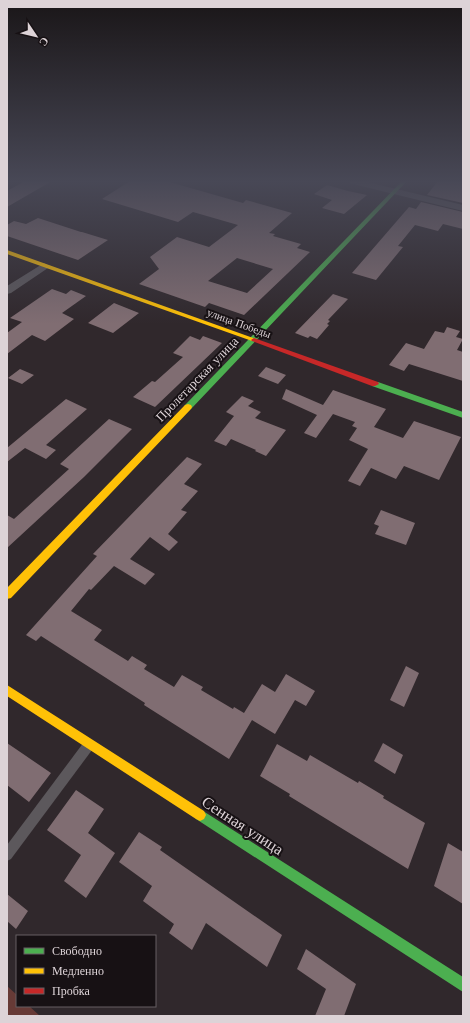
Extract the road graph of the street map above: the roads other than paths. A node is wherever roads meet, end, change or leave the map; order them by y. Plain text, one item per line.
1 (359, 229) edge
2 (7, 252) edge
3 (44, 266) junction
4 (7, 291) edge
5 (252, 340) junction
6 (463, 415) edge
7 (7, 595) edge
8 (7, 690) edge
9 (90, 743) junction
10 (7, 854) edge
11 (463, 985) edge

1 - 5 street, Пролетарская улица
2 - 3 street, улица Победы
3 - 4 street
3 - 5 street, улица Победы
5 - 6 street, улица Победы
5 - 7 street, Пролетарская улица
8 - 9 street, Сенная улица
9 - 10 lane
9 - 11 street, Сенная улица

